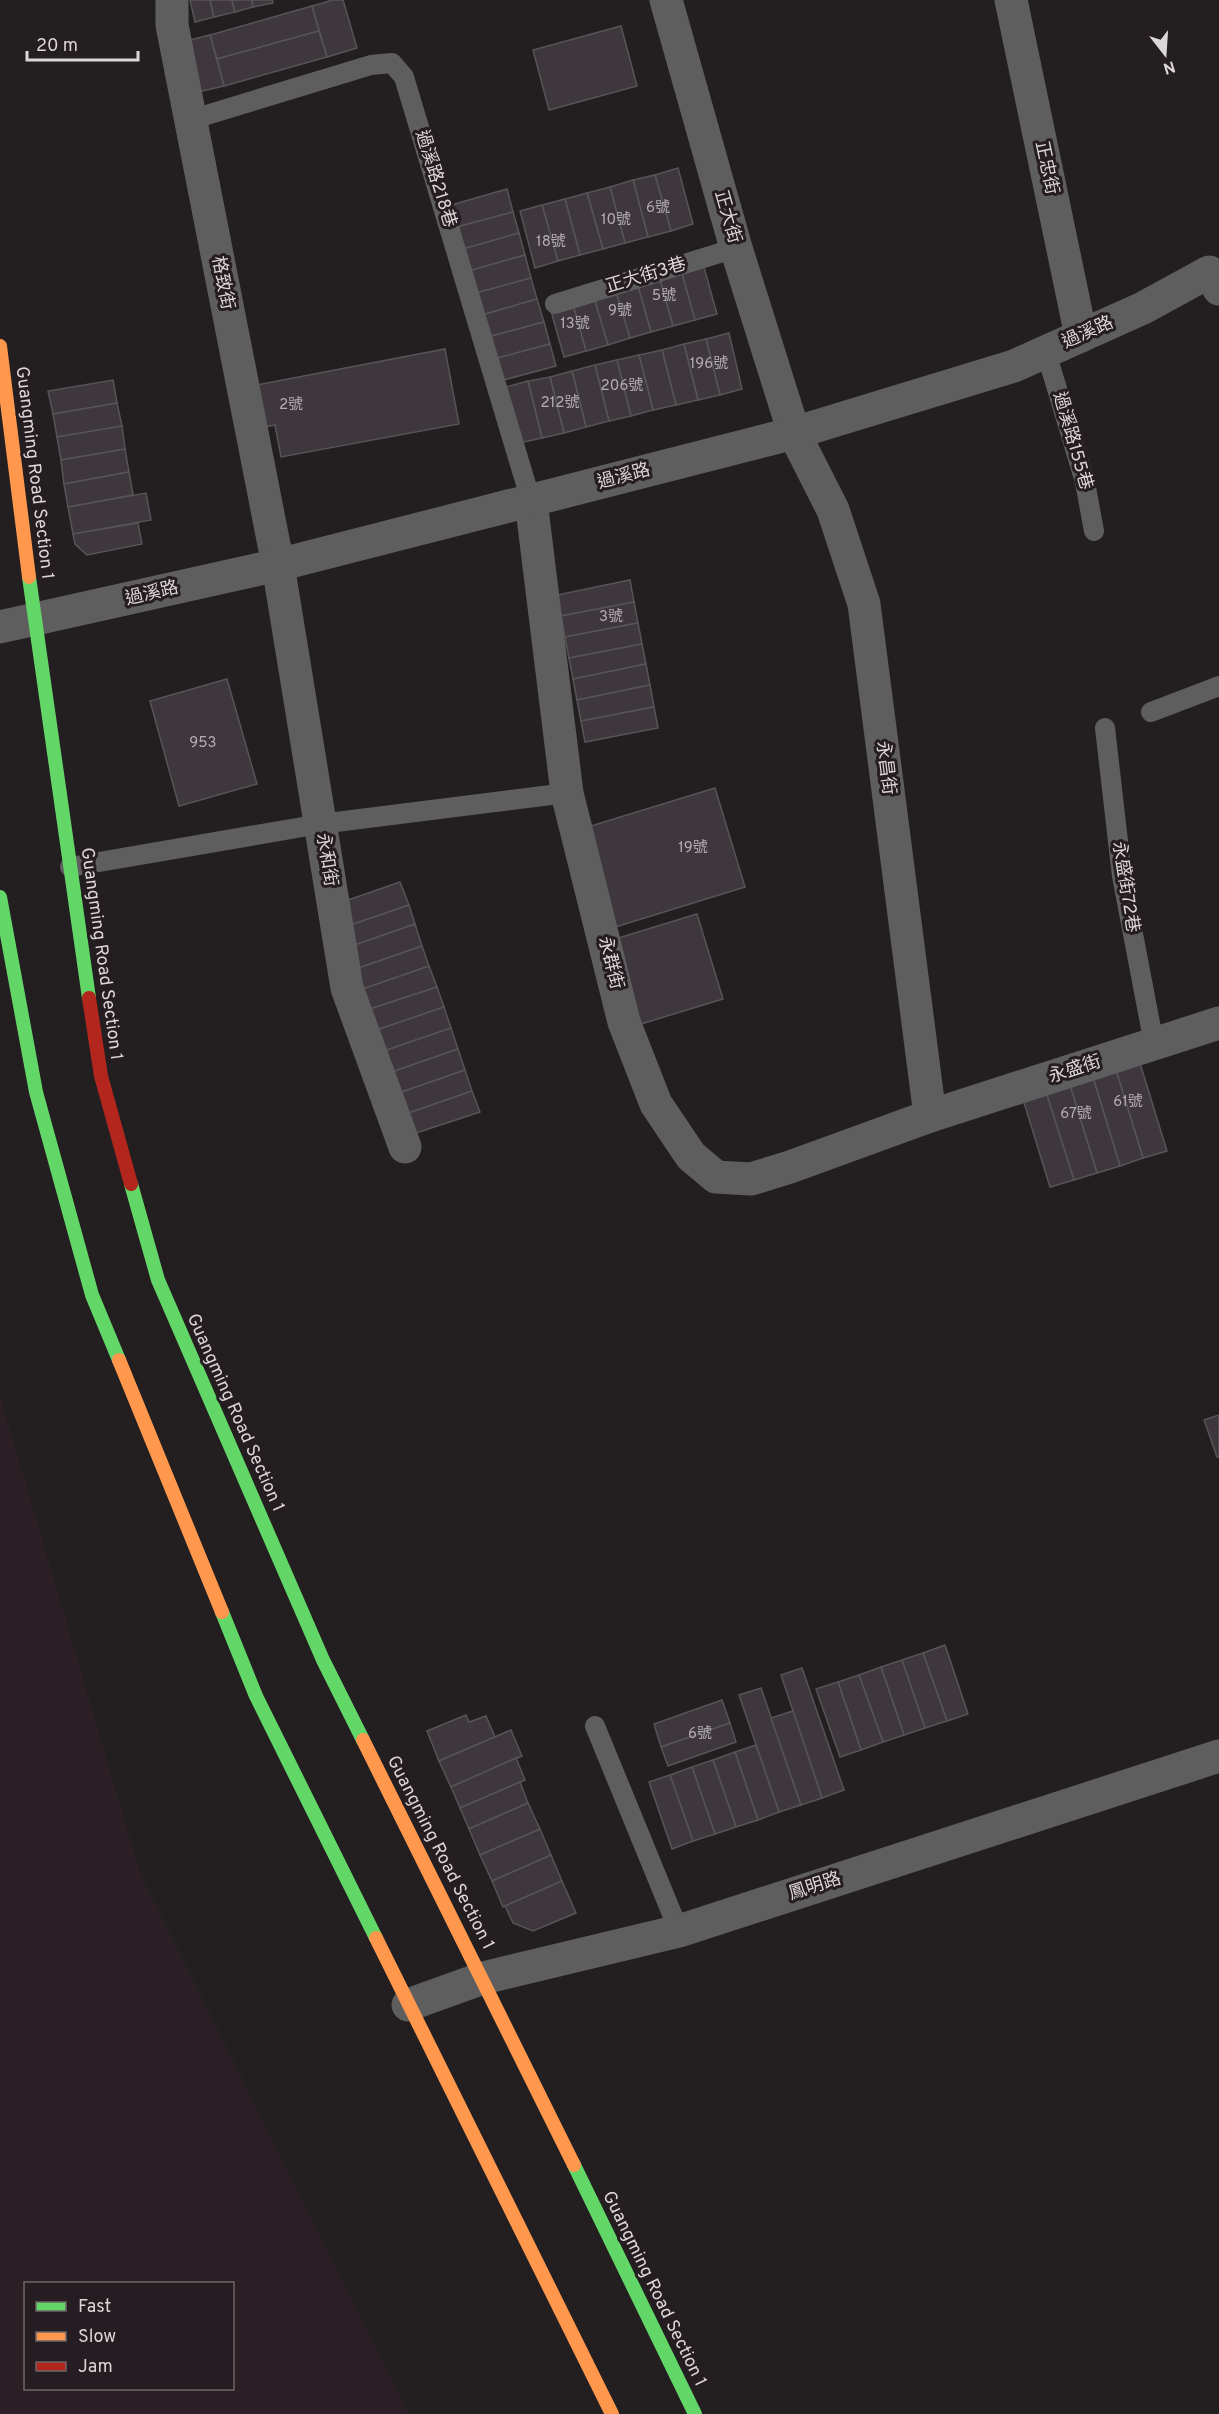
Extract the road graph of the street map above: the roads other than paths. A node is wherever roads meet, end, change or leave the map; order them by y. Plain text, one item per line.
1 (172, 0) edge
2 (666, 0) edge
3 (1011, 0) edge
4 (190, 120) junction
5 (736, 248) junction
6 (1216, 274) edge
7 (555, 303) dead end
8 (1081, 336) junction
9 (0, 346) edge
10 (1046, 352) junction
11 (794, 433) junction
12 (531, 501) junction
13 (1094, 531) dead end
14 (278, 565) junction
15 (34, 621) junction
16 (0, 627) edge
17 (1219, 686) edge
18 (1151, 712) dead end
19 (1106, 728) dead end
20 (567, 793) junction
21 (320, 824) junction
22 (70, 867) junction
23 (0, 897) edge
24 (1219, 1023) edge
25 (1154, 1044) junction
26 (930, 1116) junction
27 (405, 1146) dead end
28 (595, 1726) dead end
29 (1219, 1756) edge
30 (679, 1931) junction
31 (483, 1978) junction
32 (408, 2005) junction
33 (612, 2414) edge
34 (695, 2414) edge

1 - 4 street, 格致街
2 - 5 street, 正大街
3 - 8 street, 正忠街
4 - 12 lane, 過溪路218巷
4 - 14 street, 格致街
5 - 7 lane, 正大街3巷
5 - 11 street, 正大街
6 - 8 street, 過溪路
8 - 10 street, 過溪路
9 - 15 street, Guangming Road Section 1
10 - 11 street, 過溪路
10 - 13 lane, 過溪路155巷
11 - 12 street, 過溪路
11 - 26 street, 永昌街
12 - 14 street, 過溪路
12 - 20 street, 永群街
14 - 15 street, 過溪路
14 - 21 street, 永和街
15 - 16 street, 過溪路
15 - 22 street, Guangming Road Section 1
17 - 18 lane
19 - 25 lane, 永盛街72巷
20 - 21 lane
20 - 26 street, 永群街
21 - 22 lane
21 - 27 street, 永和街
22 - 31 street, Guangming Road Section 1
23 - 32 street
24 - 25 street, 永盛街
25 - 26 street, 永盛街
28 - 30 lane
29 - 30 street, 鳳明路
30 - 31 street, 鳳明路
31 - 32 street, 鳳明路
31 - 34 street, Guangming Road Section 1
32 - 33 street

